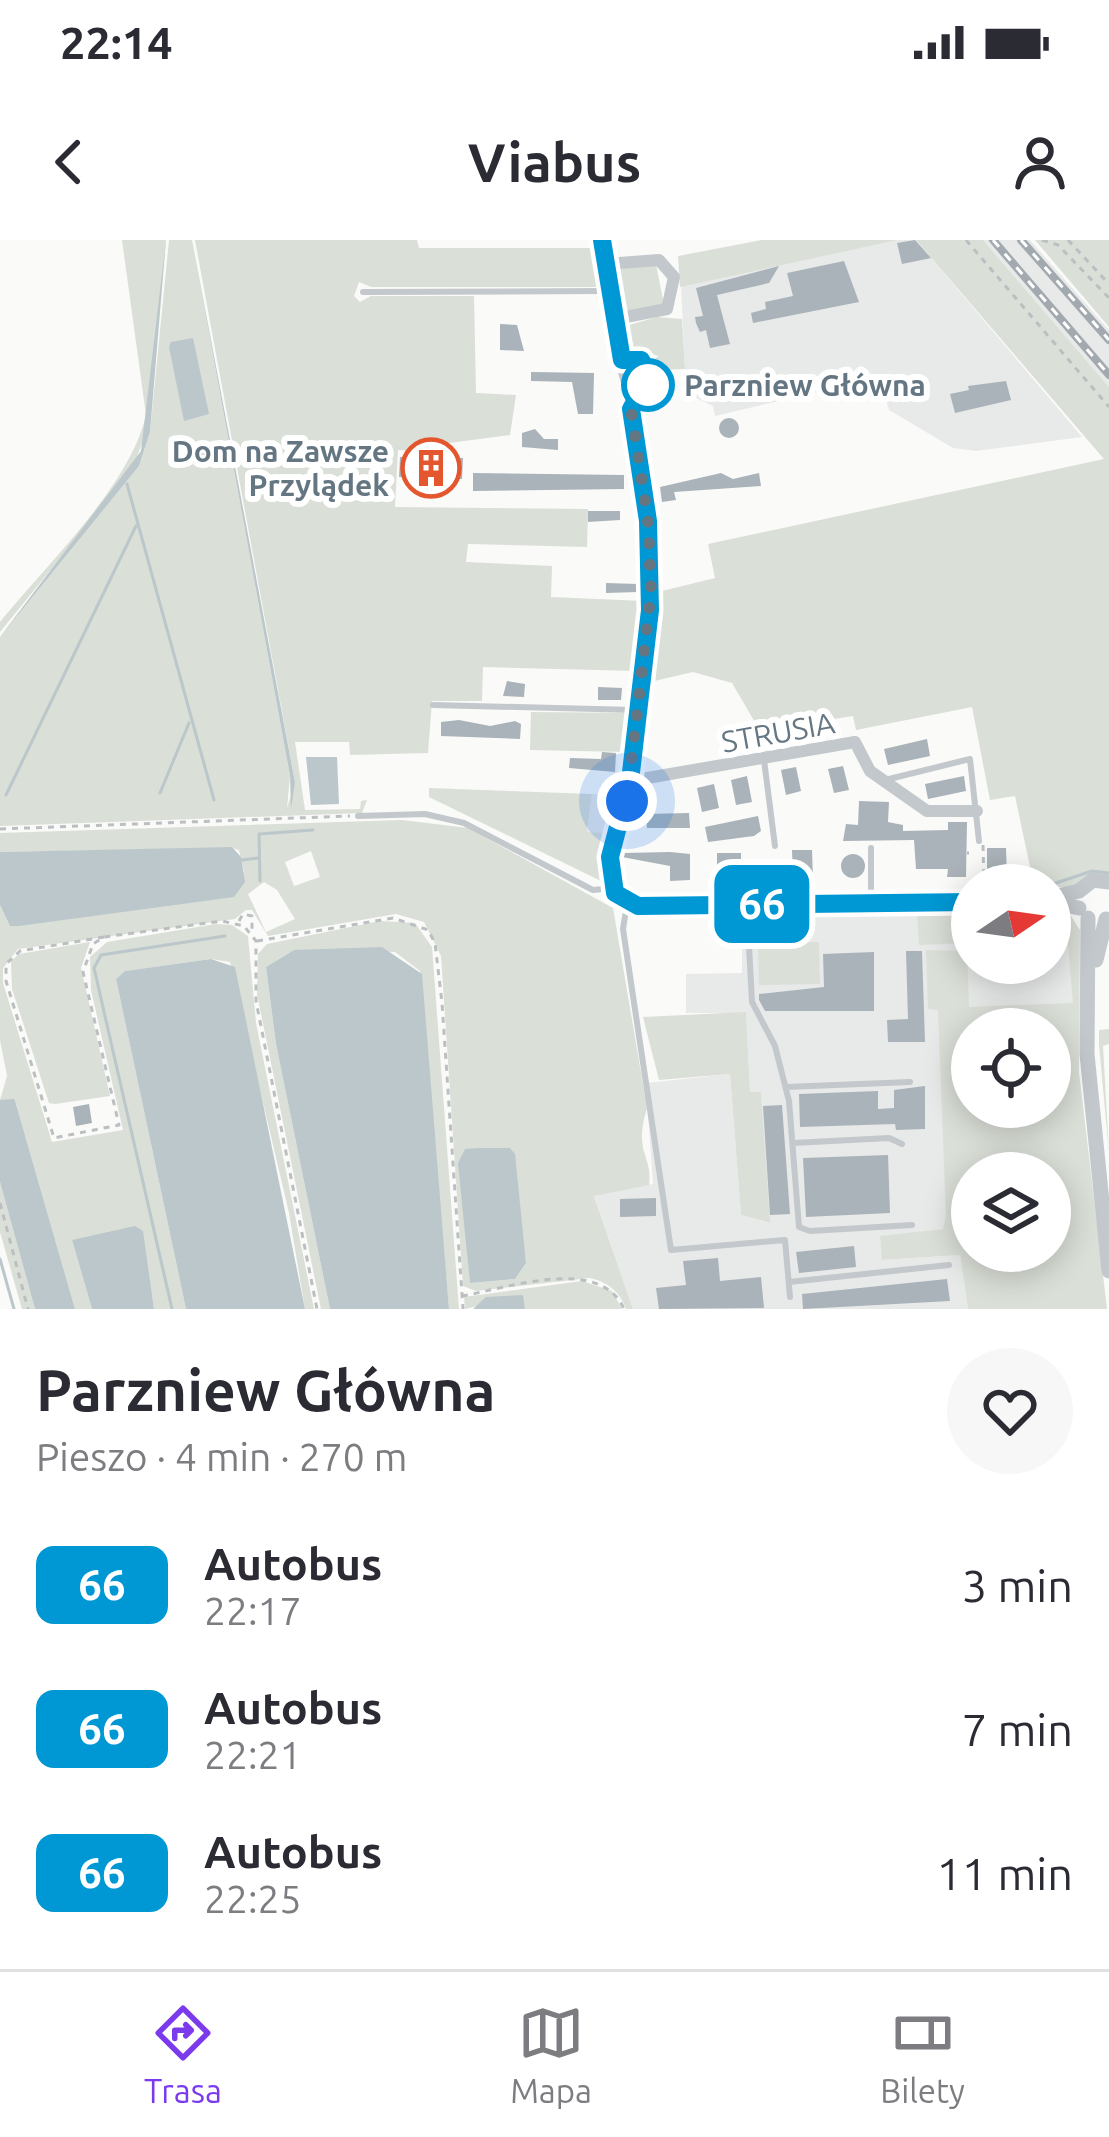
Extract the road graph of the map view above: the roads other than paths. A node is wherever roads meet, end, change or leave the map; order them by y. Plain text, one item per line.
1 (602, 240) edge
2 (606, 264) junction
3 (611, 291) junction
4 (363, 292) dead end
5 (615, 320) junction
6 (622, 360) junction
7 (631, 409) junction
8 (433, 705) dead end
9 (639, 710) junction
10 (764, 760) junction
11 (885, 780) junction
12 (630, 781) junction
13 (977, 811) junction
14 (358, 816) road end
15 (981, 843) road end
16 (775, 845) dead end
17 (871, 848) dead end
18 (1109, 882) edge
19 (613, 888) junction
20 (951, 902) edge
21 (871, 903) junction
22 (627, 904) junction
23 (747, 904) junction
24 (1092, 911) edge
25 (910, 1082) dead end
26 (786, 1087) junction
27 (792, 1143) junction
28 (902, 1144) dead end
29 (912, 1225) dead end
30 (949, 1265) dead end
31 (1109, 1271) edge
32 (789, 1282) junction
33 (790, 1298) dead end

1 - 2 street
2 - 3 street
2 - 5 street
3 - 4 lane
3 - 5 street
5 - 6 street
6 - 7 street
6 - 7 lane
7 - 9 street
8 - 9 lane
9 - 12 street
10 - 11 street, STRUSIA
10 - 12 street, STRUSIA
10 - 16 lane
11 - 13 street, STRUSIA
11 - 13 lane
12 - 19 street
13 - 15 lane
14 - 19 lane
17 - 21 lane
18 - 24 street
19 - 22 street
20 - 21 street
21 - 23 street
22 - 23 street
22 - 32 lane
23 - 26 lane
24 - 31 street
25 - 26 lane
26 - 27 lane
27 - 28 lane
27 - 29 lane
30 - 32 lane
32 - 33 lane

